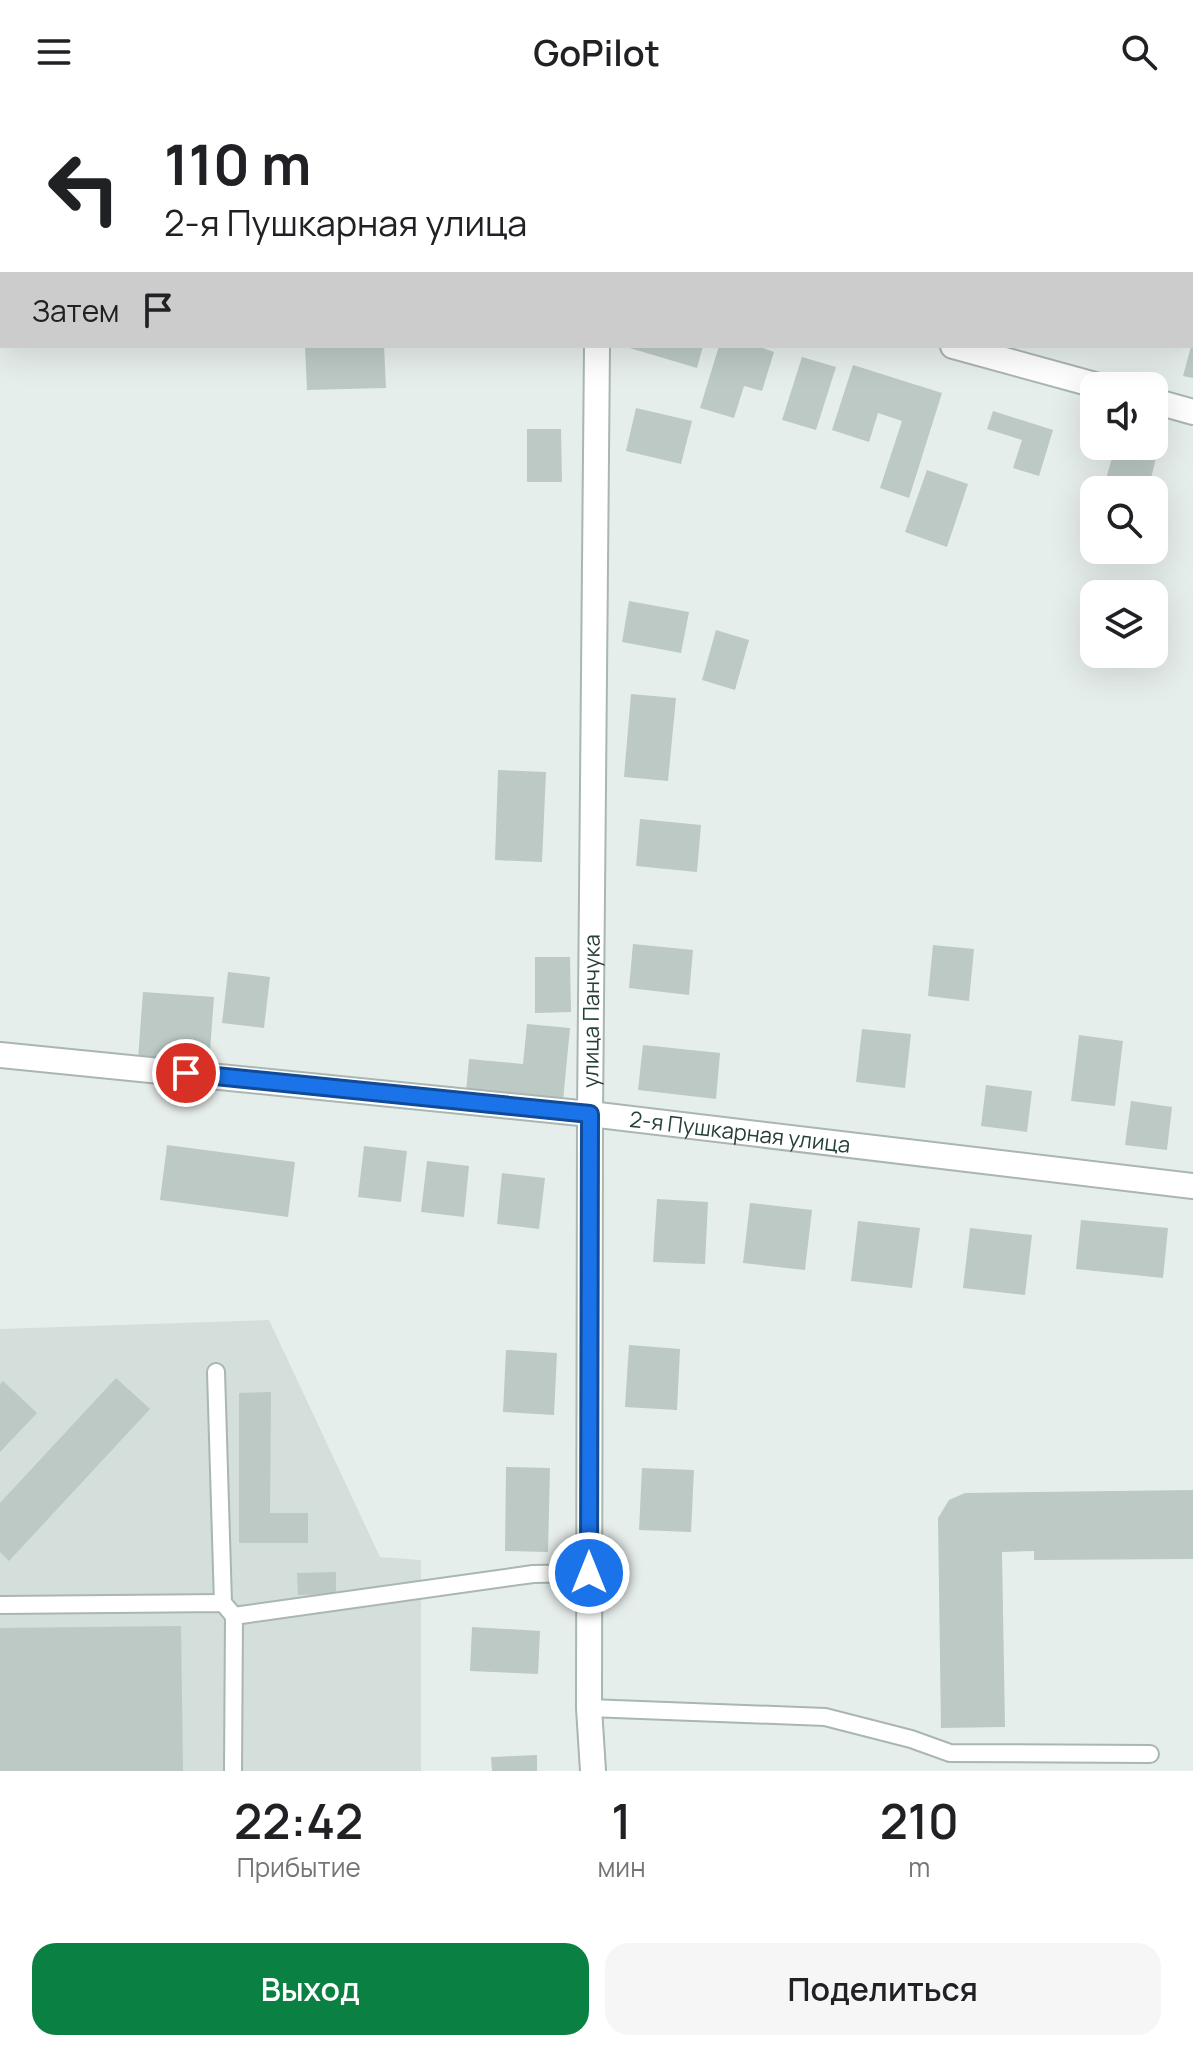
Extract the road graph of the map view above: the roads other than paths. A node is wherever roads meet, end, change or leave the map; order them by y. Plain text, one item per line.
1 (597, 348) edge
2 (960, 348) edge
3 (1080, 381) edge
4 (1168, 405) edge
5 (1193, 412) edge
6 (0, 1055) edge
7 (590, 1114) junction
8 (1193, 1186) edge
9 (216, 1372) dead end
10 (589, 1573) junction
11 (223, 1603) junction
12 (0, 1605) edge
13 (234, 1616) junction
14 (589, 1708) junction
15 (1150, 1754) dead end
16 (233, 1771) edge
17 (593, 1771) edge

1 - 7 street, улица Панчука
2 - 3 street
4 - 5 street
6 - 7 street, 2-я Пушкарная улица
7 - 8 street, 2-я Пушкарная улица
7 - 10 street, улица Панчука
9 - 11 lane
10 - 13 lane
10 - 14 street, улица Панчука
11 - 12 lane
11 - 13 lane
13 - 16 lane
14 - 15 lane
14 - 17 street, улица Панчука

